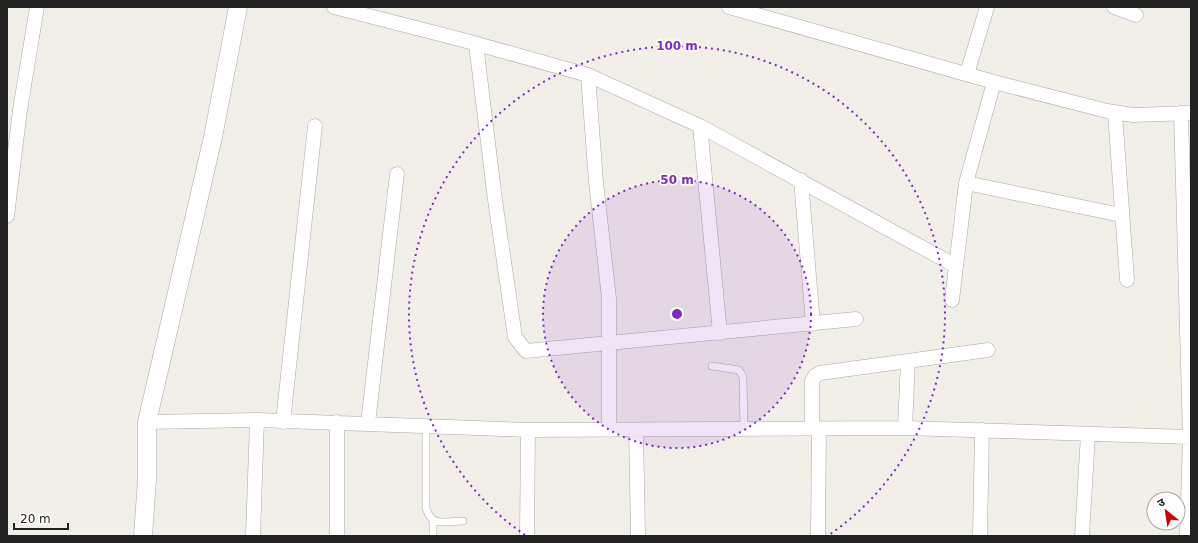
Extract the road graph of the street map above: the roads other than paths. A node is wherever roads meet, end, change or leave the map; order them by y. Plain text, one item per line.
1 (37, 7) edge
2 (238, 7) edge
3 (334, 7) edge
4 (729, 7) edge
5 (987, 7) edge
6 (1114, 7) edge
7 (1136, 15) dead end
8 (476, 44) junction
9 (967, 74) junction
10 (588, 75) junction
11 (994, 82) junction
12 (14, 109) edge
13 (1115, 113) junction
14 (1186, 113) edge
15 (315, 126) dead end
16 (700, 126) junction
17 (397, 174) dead end
18 (801, 180) junction
19 (966, 183) junction
20 (1121, 215) junction
21 (7, 216) edge
22 (956, 266) junction
23 (1127, 280) dead end
24 (952, 300) dead end
25 (1189, 311) edge
26 (856, 319) dead end
27 (813, 324) junction
28 (720, 333) junction
29 (609, 344) junction
30 (988, 350) dead end
31 (908, 361) junction
32 (712, 366) dead end
33 (257, 420) junction
34 (147, 422) junction
35 (283, 422) junction
36 (337, 422) junction
37 (368, 423) junction
38 (426, 425) junction
39 (815, 428) junction
40 (905, 428) junction
41 (744, 429) junction
42 (528, 430) junction
43 (609, 430) junction
44 (636, 430) junction
45 (982, 430) junction
46 (1088, 434) junction
47 (1190, 438) edge
48 (433, 521) junction
49 (463, 521) dead end
50 (143, 536) edge
51 (253, 536) edge
52 (337, 536) edge
53 (434, 536) edge
54 (527, 536) edge
55 (638, 536) edge
56 (818, 536) edge
57 (980, 536) edge
58 (1082, 536) edge
59 (1187, 536) edge

1 - 12 street
2 - 34 street
3 - 8 street
4 - 9 street
5 - 9 street
6 - 7 street
8 - 10 street
8 - 29 street
9 - 11 street
10 - 16 street
10 - 29 street
11 - 13 street
11 - 19 street
12 - 21 street
13 - 14 street
13 - 20 street
14 - 25 street
15 - 35 street
16 - 18 street
16 - 28 street
17 - 37 street
18 - 22 street
18 - 27 street
19 - 20 street
19 - 22 street
20 - 23 street
22 - 24 street
25 - 47 street
26 - 27 street
27 - 28 street
28 - 29 street
29 - 43 street
30 - 31 street
31 - 39 street
31 - 40 street
32 - 41 lane
33 - 34 street
33 - 35 street
33 - 51 street
34 - 50 street
35 - 36 street
36 - 37 street
36 - 52 street
37 - 38 street
38 - 42 street
38 - 48 lane
39 - 40 street
39 - 41 street
39 - 56 street
40 - 45 street
41 - 44 street
42 - 43 street
42 - 54 street
43 - 44 street
44 - 55 street
45 - 46 street
45 - 57 street
46 - 47 street
46 - 58 street
47 - 59 street
48 - 49 lane
48 - 53 lane

